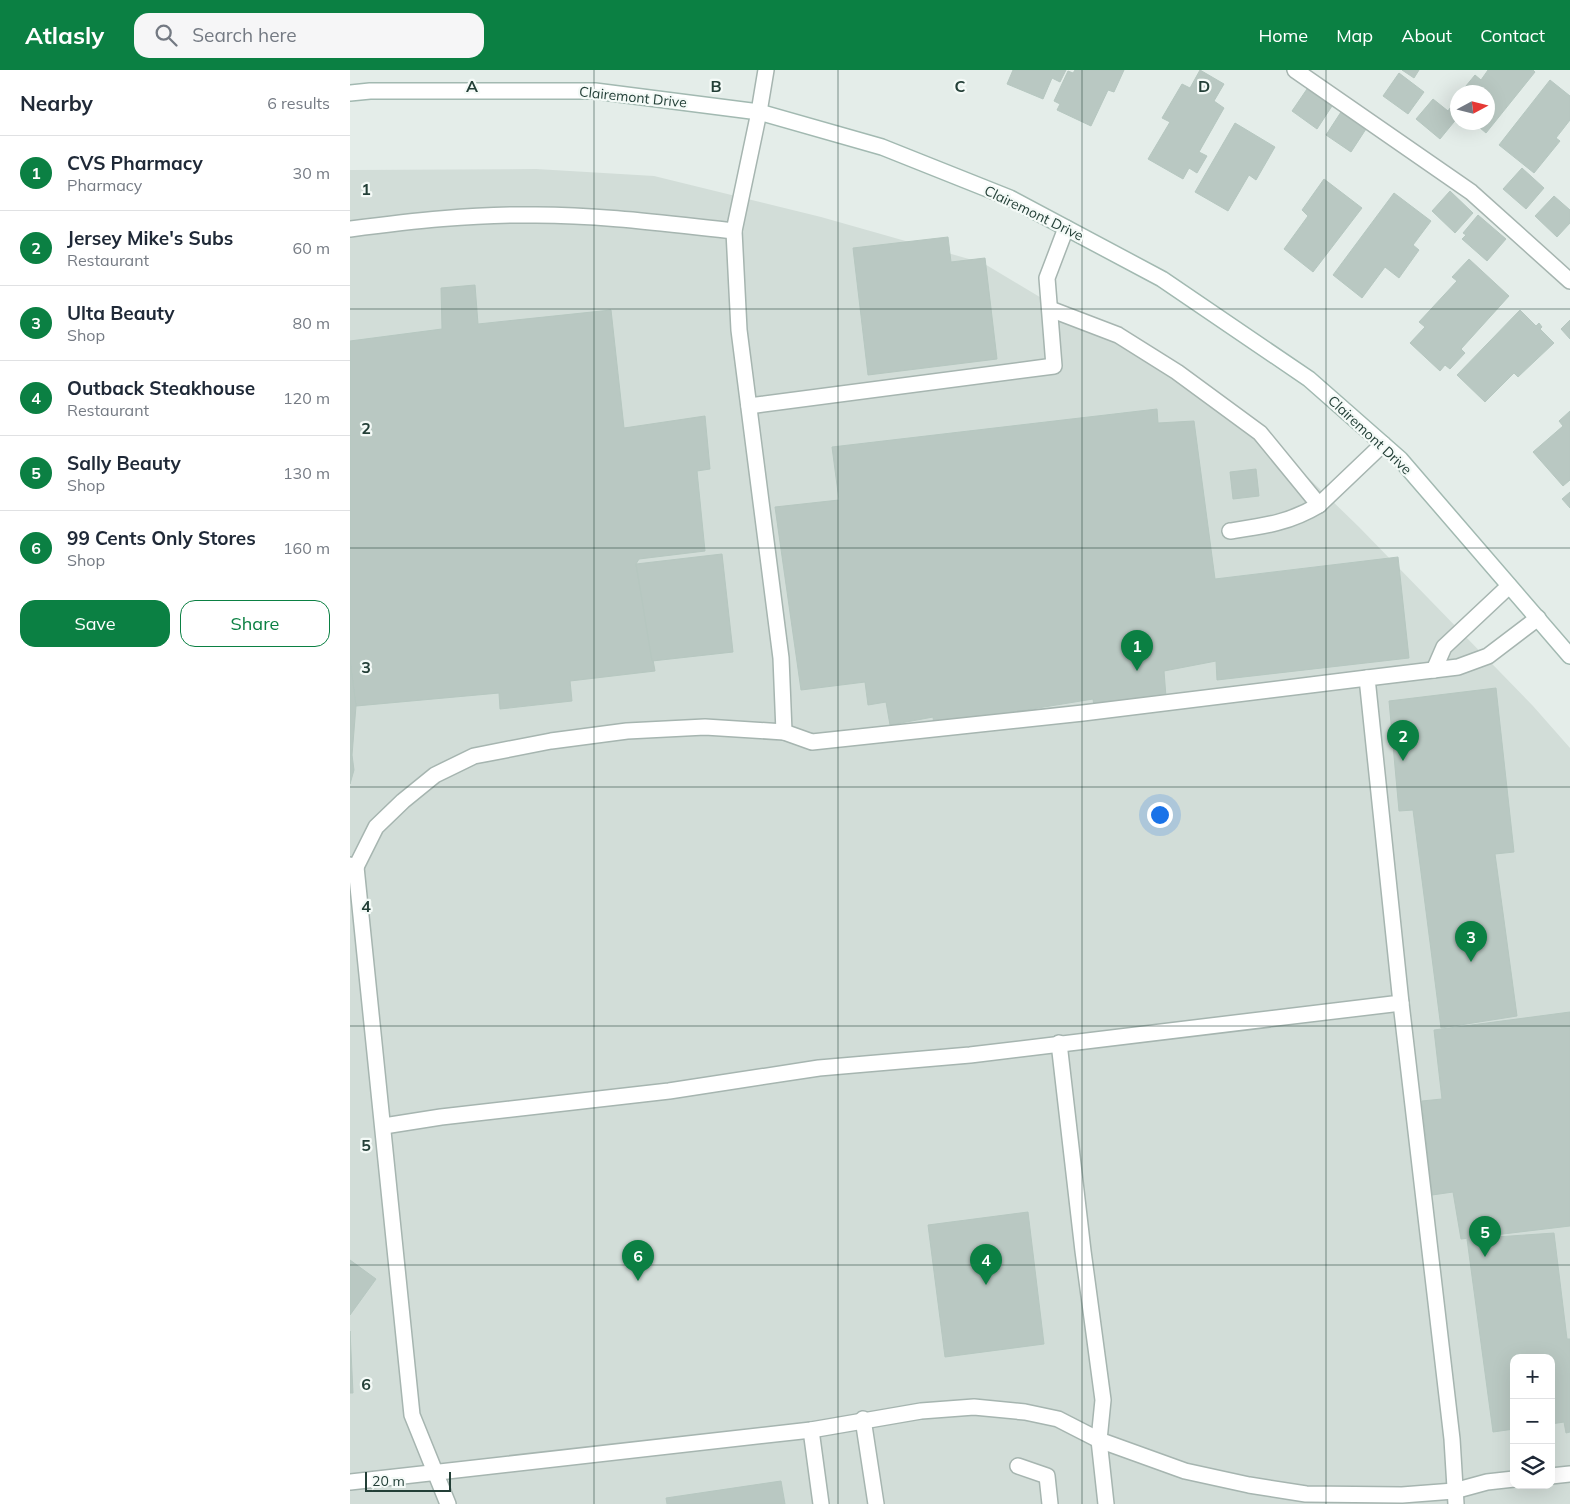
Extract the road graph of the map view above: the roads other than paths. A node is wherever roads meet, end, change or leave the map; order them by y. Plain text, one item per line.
1 (766, 70) edge
2 (1296, 70) edge
3 (350, 93) edge
4 (758, 112) junction
5 (1066, 228) junction
6 (350, 229) edge
7 (734, 231) junction
8 (1570, 281) edge
9 (1050, 309) junction
10 (749, 406) junction
11 (1383, 444) junction
12 (1319, 505) junction
13 (1230, 531) dead end
14 (1509, 586) junction
15 (1538, 618) junction
16 (1570, 656) edge
17 (1434, 670) junction
18 (1367, 678) junction
19 (784, 732) junction
20 (353, 866) edge
21 (1401, 1003) junction
22 (1059, 1044) junction
23 (384, 1126) junction
24 (863, 1419) junction
25 (811, 1430) junction
26 (1099, 1440) junction
27 (1018, 1466) dead end
28 (436, 1472) junction
29 (1570, 1474) edge
30 (1555, 1476) edge
31 (1510, 1479) edge
32 (350, 1482) edge
33 (1452, 1500) edge
34 (448, 1504) edge
35 (821, 1504) edge
36 (876, 1504) edge
37 (1050, 1504) edge
38 (1106, 1504) edge

1 - 4 main road
2 - 8 main road
3 - 4 main road, Clairemont Drive
4 - 5 main road, Clairemont Drive
4 - 7 main road
5 - 9 main road
5 - 11 main road, Clairemont Drive
6 - 7 main road
7 - 10 main road
9 - 10 main road
9 - 12 main road
10 - 19 main road
11 - 12 main road
11 - 14 main road, Clairemont Drive
12 - 13 main road
14 - 15 main road, Clairemont Drive
14 - 17 main road
15 - 16 main road, Clairemont Drive
15 - 17 main road
17 - 18 main road
18 - 19 main road
18 - 21 main road
19 - 20 main road
20 - 23 main road
21 - 22 main road
21 - 33 main road
22 - 23 main road
22 - 26 main road
23 - 28 main road
24 - 25 main road
24 - 26 main road
24 - 36 main road
25 - 28 main road
25 - 35 main road
26 - 33 main road
26 - 38 main road
27 - 37 main road
28 - 32 main road
28 - 34 main road
29 - 30 main road
31 - 33 main road

